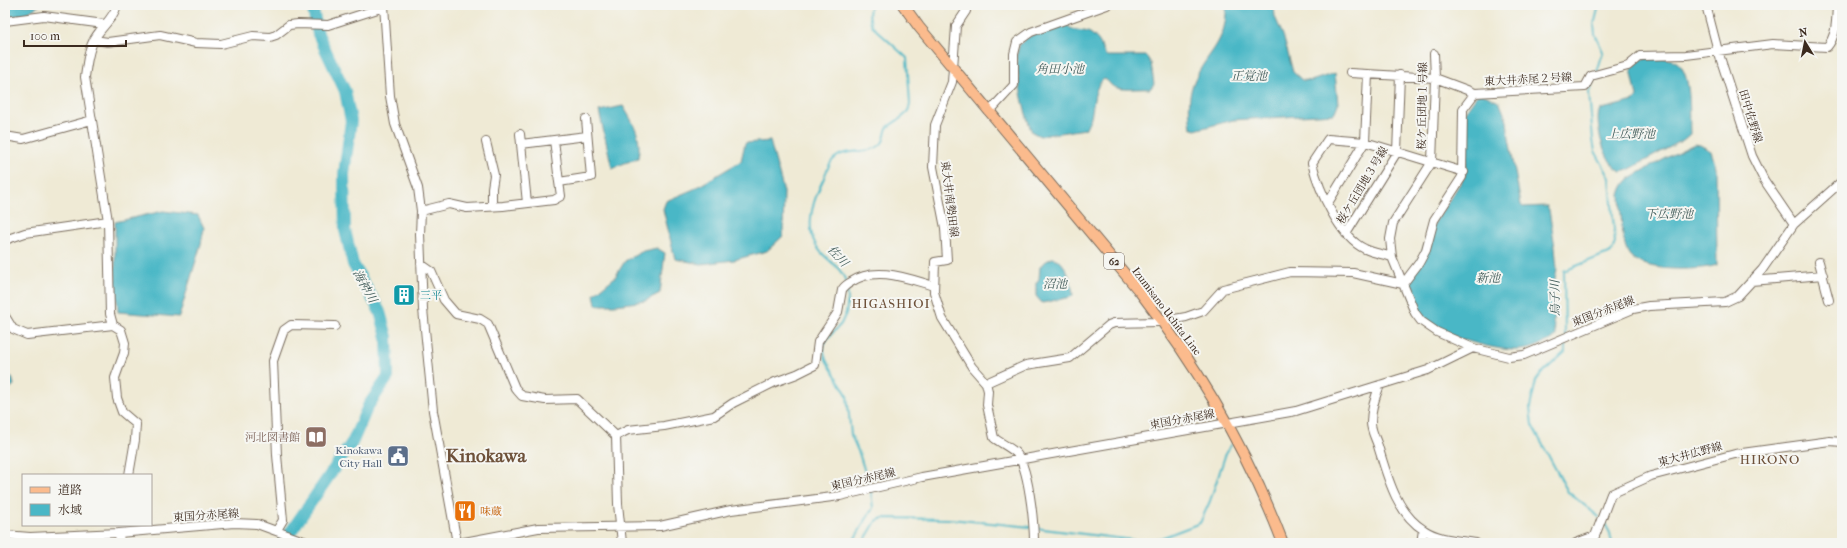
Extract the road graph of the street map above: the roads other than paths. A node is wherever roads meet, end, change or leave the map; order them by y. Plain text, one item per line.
1 (117, 5) edge
2 (903, 5) edge
3 (965, 5) edge
4 (1107, 5) edge
5 (1706, 5) edge
6 (1837, 5) edge
7 (384, 6) edge
8 (5, 21) edge
9 (104, 24) junction
10 (94, 40) junction
11 (1718, 51) junction
12 (1434, 54) dead end
13 (952, 67) junction
14 (1350, 73) dead end
15 (1368, 74) junction
16 (1400, 75) junction
17 (1435, 78) junction
18 (1475, 93) junction
19 (989, 112) junction
20 (586, 119) dead end
21 (92, 120) junction
22 (520, 134) dead end
23 (5, 136) edge
24 (588, 136) junction
25 (554, 140) junction
26 (486, 142) dead end
27 (1365, 142) junction
28 (521, 144) junction
29 (1397, 152) junction
30 (1432, 162) junction
31 (1464, 172) junction
32 (1842, 181) edge
33 (560, 182) junction
34 (527, 203) junction
35 (1328, 203) junction
36 (492, 206) junction
37 (421, 211) junction
38 (108, 221) junction
39 (1794, 224) junction
40 (1346, 234) junction
41 (5, 240) edge
42 (1392, 257) junction
43 (1819, 262) dead end
44 (421, 264) junction
45 (1823, 275) junction
46 (1751, 281) junction
47 (1403, 284) junction
48 (934, 286) junction
49 (1829, 300) dead end
50 (5, 316) edge
51 (1163, 321) junction
52 (113, 325) junction
53 (335, 326) dead end
54 (1473, 348) junction
55 (986, 383) junction
56 (1380, 385) junction
57 (1228, 422) junction
58 (616, 436) junction
59 (1842, 442) edge
60 (1020, 459) junction
61 (129, 474) edge
62 (620, 526) junction
63 (124, 530) edge
64 (276, 530) junction
65 (1423, 530) junction
66 (5, 535) edge
67 (31, 540) edge
68 (120, 543) edge
69 (309, 543) edge
70 (458, 543) edge
71 (622, 543) edge
72 (1034, 543) edge
73 (1284, 543) edge
74 (1421, 543) edge
75 (1476, 543) edge
76 (1576, 543) edge

1 - 9 street
2 - 13 main road, Izumisano Uchita Line / 62
3 - 13 street, 東大井南勢田線
4 - 19 street
5 - 11 street, 田中佐野線
6 - 11 street, 東大井赤尾２号線
7 - 10 street
7 - 37 street
8 - 9 street
9 - 10 street
10 - 21 street
11 - 18 street, 東大井赤尾２号線
11 - 39 street, 田中佐野線
12 - 17 street, 桜ケ丘団地１号線
13 - 19 main road, Izumisano Uchita Line / 62
13 - 48 street, 東大井南勢田線
14 - 15 street
15 - 16 street
15 - 27 street
16 - 17 street
16 - 29 street, 桜ケ丘団地３号線
17 - 18 street
17 - 30 street, 桜ケ丘団地１号線
18 - 31 street, 東大井赤尾２号線
19 - 51 main road, Izumisano Uchita Line / 62
20 - 24 street
21 - 23 street
21 - 38 street
22 - 28 street
24 - 25 street
24 - 33 street
25 - 28 street
25 - 33 street
26 - 36 street
27 - 29 street
27 - 35 street
27 - 35 street
28 - 34 street
29 - 30 street
29 - 40 street, 桜ケ丘団地３号線
30 - 31 street
30 - 42 street, 桜ケ丘団地１号線
31 - 47 street
32 - 39 street, 東国分赤尾線
33 - 34 street
34 - 36 street
35 - 40 street
36 - 37 street
37 - 44 street
38 - 41 street
38 - 52 street
39 - 46 street, 東国分赤尾線
40 - 42 street
42 - 47 street, 桜ケ丘団地１号線
43 - 45 street
44 - 58 street
44 - 70 street
45 - 46 street
45 - 49 street
46 - 54 street, 東国分赤尾線
47 - 51 street
47 - 54 street, 桜ケ丘団地１号線
48 - 55 street, 東大井南勢田線
48 - 58 street
50 - 52 street
51 - 55 street
51 - 57 main road, Izumisano Uchita Line / 62
52 - 61 street
53 - 64 street
54 - 56 street, 東国分赤尾線
55 - 60 street
56 - 57 street, 東国分赤尾線
56 - 65 street
57 - 60 street, 東国分赤尾線
57 - 73 main road, Izumisano Uchita Line / 62
58 - 62 street
59 - 76 street, 東大井広野線
60 - 62 street, 東国分赤尾線
60 - 72 street
62 - 70 street, 東国分赤尾線
62 - 71 street
63 - 64 street, 東国分赤尾線
63 - 67 street, 東国分赤尾線
63 - 68 street
64 - 69 street, 東国分赤尾線
65 - 74 street
65 - 75 street
66 - 67 street, 東国分赤尾線

